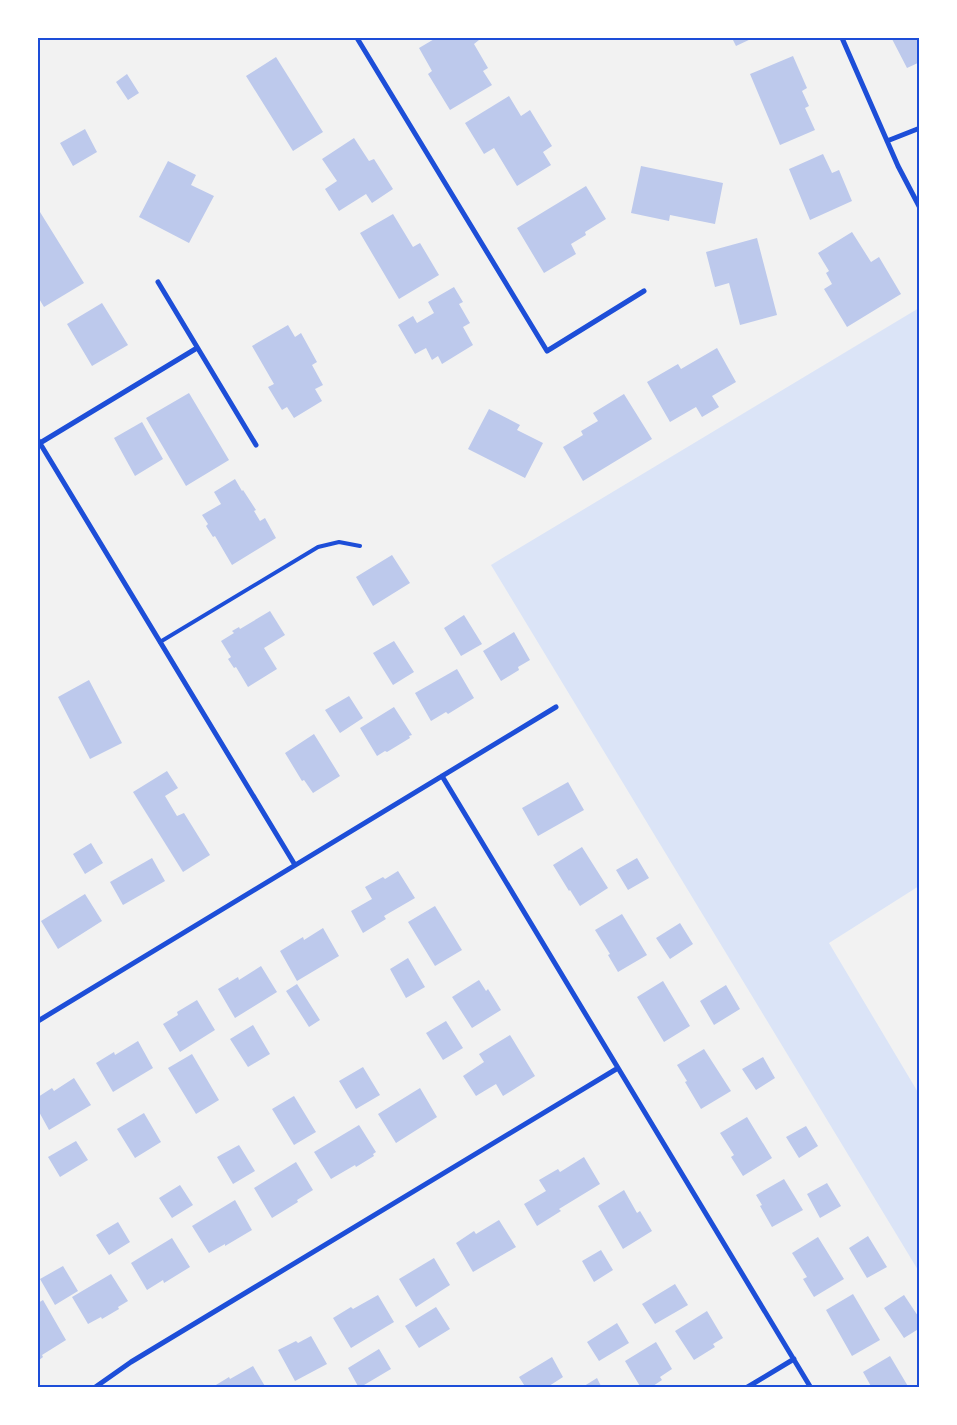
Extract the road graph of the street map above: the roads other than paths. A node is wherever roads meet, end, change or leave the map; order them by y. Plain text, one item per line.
1 (357, 38) edge
2 (842, 38) edge
3 (920, 128) edge
4 (887, 141) junction
5 (920, 208) edge
6 (158, 282) dead end
7 (644, 291) dead end
8 (197, 348) junction
9 (39, 442) edge
10 (256, 445) dead end
11 (360, 546) dead end
12 (160, 642) junction
13 (556, 707) dead end
14 (442, 776) junction
15 (295, 865) junction
16 (38, 1021) edge
17 (618, 1068) junction
18 (794, 1359) junction
19 (94, 1388) edge
20 (746, 1388) edge
21 (811, 1388) edge

1 - 7 street
2 - 4 street
3 - 4 street
4 - 5 street
6 - 8 street
8 - 9 street
8 - 10 street
9 - 12 street
11 - 12 lane
12 - 15 street
13 - 14 street
14 - 15 street
14 - 17 street
15 - 16 street
17 - 18 street
17 - 19 street
18 - 20 street
18 - 21 street

